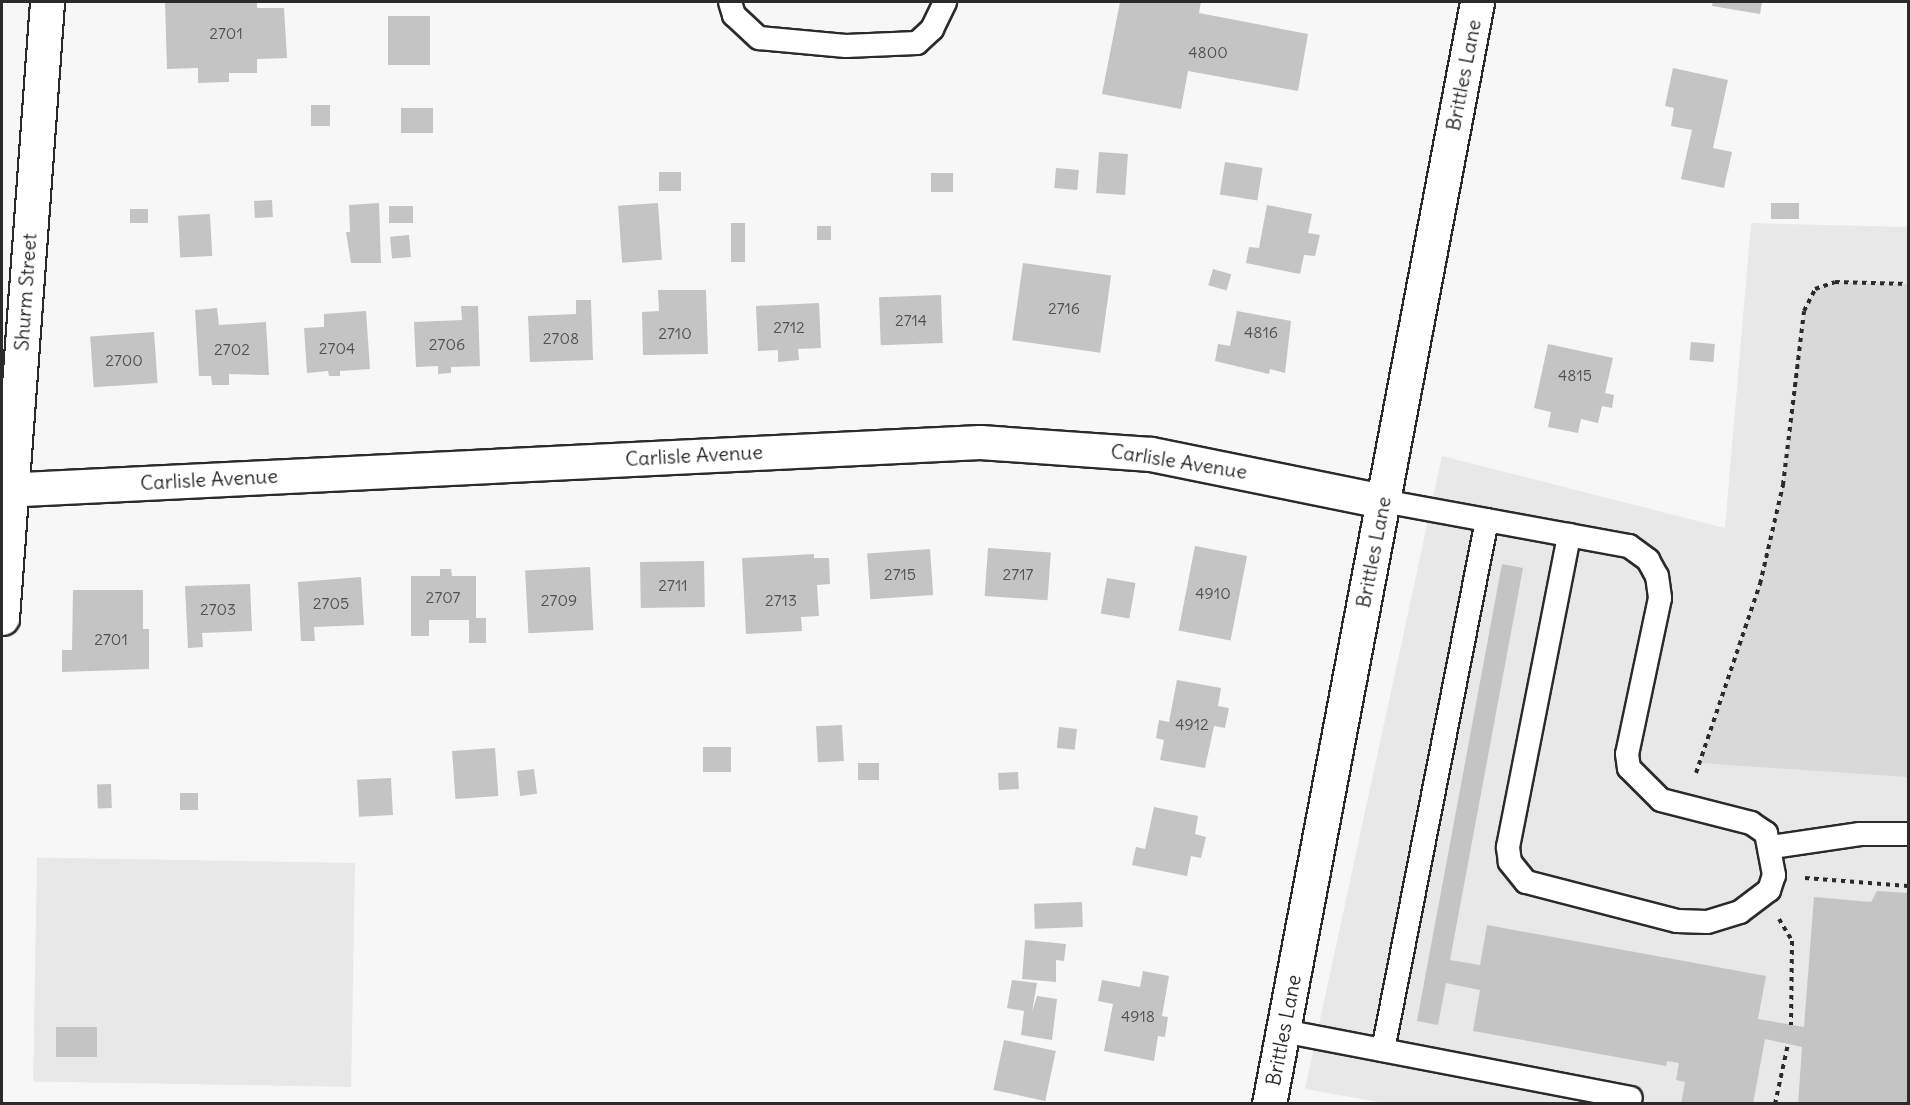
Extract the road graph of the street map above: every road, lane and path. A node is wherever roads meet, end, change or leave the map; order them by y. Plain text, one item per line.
1 (47, 2) edge
2 (730, 2) edge
3 (945, 2) edge
4 (1477, 2) edge
5 (1908, 284) edge
6 (6, 490) edge
7 (1383, 501) junction
8 (1487, 520) junction
9 (1569, 535) junction
10 (2, 618) edge
11 (1696, 773) dead end
12 (1908, 834) edge
13 (1772, 847) junction
14 (1795, 877) dead end
15 (1908, 886) edge
16 (1777, 916) dead end
17 (1791, 1025) dead end
18 (1283, 1031) junction
19 (1788, 1044) dead end
20 (1383, 1050) junction
21 (1631, 1098) dead end
22 (1269, 1104) edge
23 (1775, 1104) edge

1 - 6 street, Shurm Street
2 - 3 lane
4 - 7 street, Brittles Lane
5 - 11 path
6 - 7 street, Carlisle Avenue
6 - 10 street, Shurm Street
7 - 8 lane
7 - 18 street, Brittles Lane
8 - 9 lane
8 - 20 lane
9 - 13 lane
9 - 13 lane
12 - 13 lane
14 - 15 path
16 - 17 path
18 - 20 lane
18 - 22 street, Brittles Lane
19 - 23 path
20 - 21 lane

